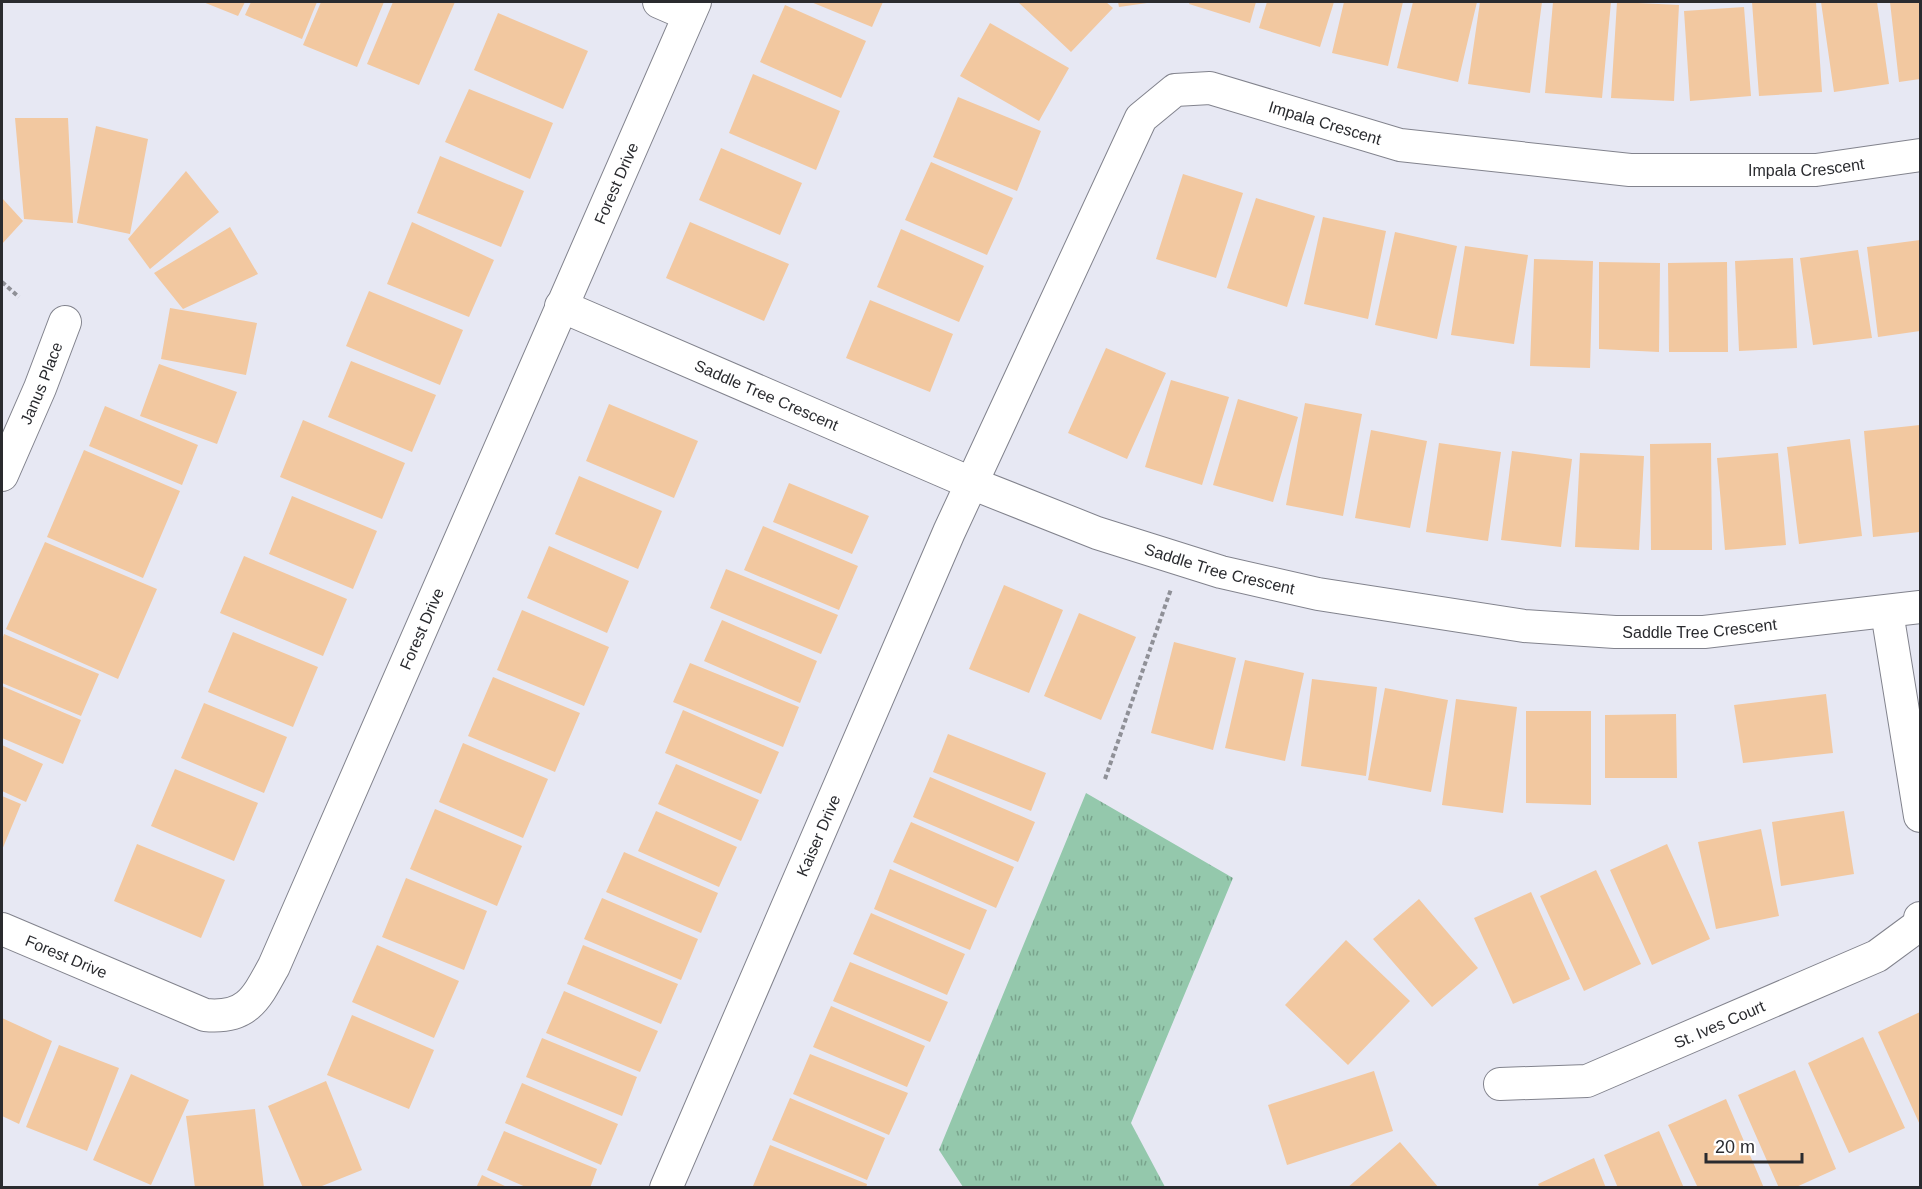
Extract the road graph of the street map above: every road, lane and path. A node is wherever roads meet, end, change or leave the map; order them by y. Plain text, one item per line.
1 (659, 2) edge
2 (692, 8) edge
3 (1920, 155) edge
4 (2, 282) edge
5 (19, 297) dead end
6 (561, 306) junction
7 (65, 322) dead end
8 (2, 475) edge
9 (971, 483) junction
10 (1181, 560) junction
11 (1920, 607) edge
12 (1887, 612) junction
13 (1105, 779) dead end
14 (1920, 816) edge
15 (1920, 918) edge
16 (2, 929) edge
17 (1500, 1084) dead end
18 (666, 1188) edge

1 - 2 street
2 - 6 street, Forest Drive
3 - 9 street, Impala Crescent
4 - 5 path
6 - 9 street, Saddle Tree Crescent
6 - 16 street, Forest Drive
7 - 8 street, Janus Place
9 - 10 street, Saddle Tree Crescent
9 - 18 street, Kaiser Drive
10 - 12 street, Saddle Tree Crescent
10 - 13 path
11 - 12 street, Saddle Tree Crescent
12 - 14 street
15 - 17 street, St. Ives Court

